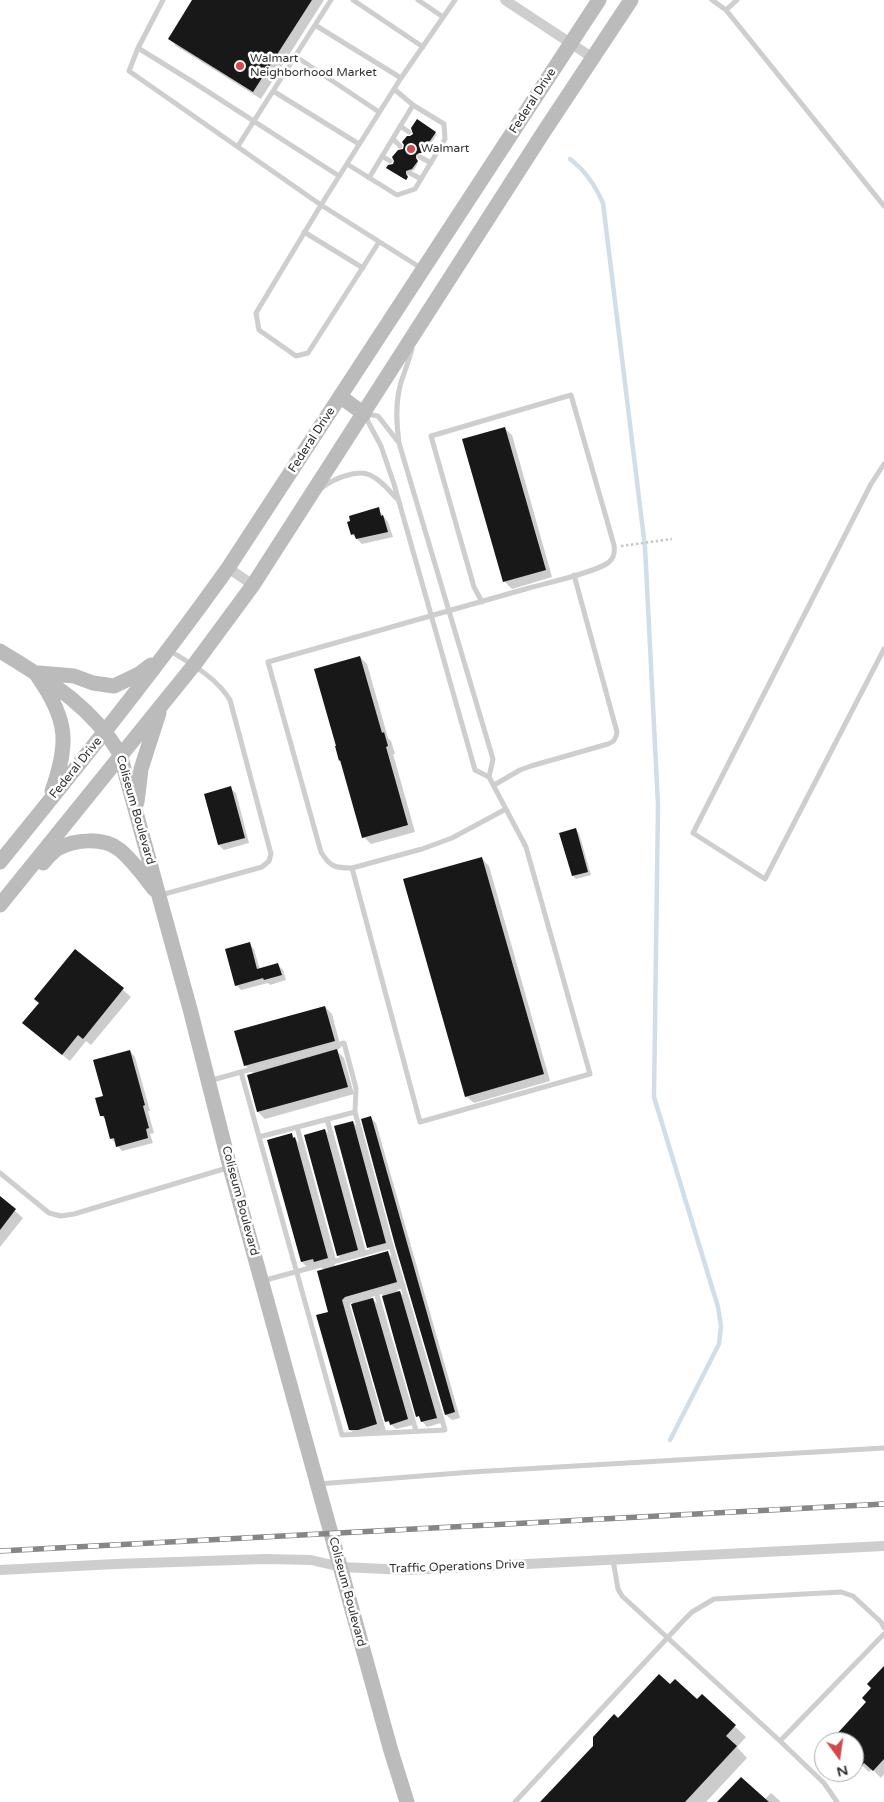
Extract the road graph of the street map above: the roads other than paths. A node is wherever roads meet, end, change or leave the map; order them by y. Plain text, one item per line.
1 (163, 0) edge
2 (331, 0) edge
3 (353, 0) edge
4 (418, 0) edge
5 (455, 0) edge
6 (505, 0) edge
7 (599, 0) edge
8 (631, 0) edge
9 (712, 0) edge
10 (737, 0) edge
11 (726, 10) junction
12 (443, 17) junction
13 (315, 25) junction
14 (571, 43) junction
15 (423, 47) junction
16 (138, 48) junction
17 (295, 56) junction
18 (593, 58) junction
19 (401, 78) junction
20 (394, 89) junction
21 (273, 91) junction
22 (413, 105) junction
23 (379, 112) junction
24 (254, 121) junction
25 (400, 126) junction
26 (409, 132) dead end
27 (392, 139) junction
28 (359, 144) junction
29 (428, 145) dead end
30 (238, 146) junction
31 (400, 146) dead end
32 (438, 151) junction
33 (382, 156) junction
34 (420, 157) dead end
35 (390, 161) dead end
36 (431, 163) junction
37 (347, 164) junction
38 (410, 173) dead end
39 (339, 176) junction
40 (369, 178) junction
41 (421, 179) junction
42 (321, 204) junction
43 (884, 206) edge
44 (304, 232) junction
45 (379, 242) junction
46 (363, 268) junction
47 (424, 270) junction
48 (413, 336) junction
49 (341, 397) junction
50 (364, 414) junction
51 (400, 443) junction
52 (884, 464) edge
53 (309, 499) junction
54 (398, 501) junction
55 (228, 568) junction
56 (574, 575) junction
57 (253, 584) junction
58 (482, 602) junction
59 (449, 611) junction
60 (431, 616) junction
61 (884, 649) edge
62 (0, 651) edge
63 (165, 653) junction
64 (194, 665) junction
65 (35, 672) junction
66 (162, 705) junction
67 (105, 732) junction
68 (120, 754) junction
69 (489, 776) junction
70 (494, 785) junction
71 (47, 804) junction
72 (506, 809) junction
73 (136, 812) junction
74 (0, 862) edge
75 (352, 868) junction
76 (10, 892) junction
77 (159, 895) junction
78 (0, 905) edge
79 (241, 1072) junction
80 (208, 1081) junction
81 (355, 1112) junction
82 (327, 1119) junction
83 (297, 1127) junction
84 (259, 1137) junction
85 (230, 1167) junction
86 (0, 1173) edge
87 (391, 1246) junction
88 (364, 1254) junction
89 (334, 1262) junction
90 (296, 1272) junction
91 (262, 1281) junction
92 (403, 1285) junction
93 (376, 1292) junction
94 (416, 1431) junction
95 (384, 1433) junction
96 (884, 1448) edge
97 (318, 1484) junction
98 (884, 1546) edge
99 (613, 1560) junction
100 (341, 1568) junction
101 (0, 1570) edge
102 (884, 1628) edge
103 (884, 1634) edge
104 (667, 1637) junction
105 (780, 1741) junction
106 (407, 1802) edge
107 (515, 1802) edge
108 (837, 1802) edge

1 - 16 lane
2 - 13 lane
3 - 15 lane
4 - 12 lane
5 - 12 lane
6 - 14 street
7 - 14 main road, Federal Drive
8 - 18 main road, Federal Drive
9 - 11 lane
10 - 11 lane
11 - 43 lane
12 - 15 lane
13 - 17 lane
13 - 19 lane
14 - 18 street
14 - 47 main road, Federal Drive
15 - 19 lane
16 - 24 lane
16 - 30 lane
17 - 21 lane
17 - 23 lane
18 - 48 main road, Federal Drive
19 - 20 lane
20 - 22 lane
20 - 23 lane
21 - 24 lane
21 - 28 lane
22 - 25 lane
22 - 32 lane
23 - 28 lane
24 - 30 lane
24 - 39 lane
25 - 26 lane
25 - 27 lane
27 - 31 lane
27 - 33 lane
28 - 37 lane
29 - 32 lane
30 - 42 lane
32 - 36 lane
33 - 35 lane
33 - 40 lane
34 - 36 lane
36 - 41 lane
37 - 39 lane
37 - 40 lane
38 - 41 lane
39 - 42 lane
40 - 41 lane
42 - 44 lane
42 - 45 lane
44 - 46 lane
44 - 46 lane
45 - 46 lane
45 - 47 lane
47 - 49 main road, Federal Drive
48 - 50 main road, Federal Drive
48 - 51 lane
49 - 50 main road
49 - 55 main road, Federal Drive
50 - 51 lane
50 - 53 main road, Federal Drive
50 - 54 lane
51 - 59 lane
52 - 61 lane
53 - 54 lane
53 - 57 main road, Federal Drive
54 - 60 lane
55 - 57 street
55 - 63 main road, Federal Drive
56 - 58 lane
56 - 58 lane
56 - 70 lane
57 - 64 main road, Federal Drive
58 - 59 lane
59 - 60 lane
59 - 69 lane
60 - 69 lane
60 - 75 lane
62 - 65 main road, Coliseum Boulevard
63 - 64 lane
63 - 65 main road
63 - 67 main road, Federal Drive
64 - 66 main road, Federal Drive
64 - 77 lane
65 - 67 main road, Coliseum Boulevard
65 - 71 main road
66 - 68 main road, Federal Drive
66 - 73 main road
67 - 68 main road, Coliseum Boulevard
67 - 71 main road, Federal Drive
68 - 73 main road, Coliseum Boulevard
68 - 76 main road, Federal Drive
69 - 70 lane
70 - 72 lane
71 - 74 main road, Federal Drive
72 - 75 lane
72 - 75 lane
73 - 77 main road, Coliseum Boulevard
76 - 77 main road
76 - 78 main road
77 - 80 main road, Coliseum Boulevard
79 - 80 lane
79 - 81 lane
79 - 84 lane
80 - 85 main road, Coliseum Boulevard
81 - 82 lane
81 - 87 lane
82 - 83 lane
82 - 88 lane
83 - 84 lane
83 - 89 lane
84 - 90 lane
85 - 86 lane
85 - 91 main road, Coliseum Boulevard
87 - 88 lane
87 - 92 lane
88 - 89 lane
89 - 90 lane
90 - 91 lane
90 - 95 lane
91 - 97 main road, Coliseum Boulevard
92 - 93 lane
92 - 94 lane
93 - 94 lane
93 - 95 lane
94 - 95 lane
96 - 97 lane
97 - 100 main road, Coliseum Boulevard
98 - 99 street, Traffic Operations Drive
99 - 100 street, Traffic Operations Drive
99 - 104 lane
100 - 101 street, Traffic Operations Drive
100 - 106 main road, Coliseum Boulevard
102 - 104 lane
103 - 105 lane
104 - 105 lane
104 - 107 lane
105 - 108 lane

